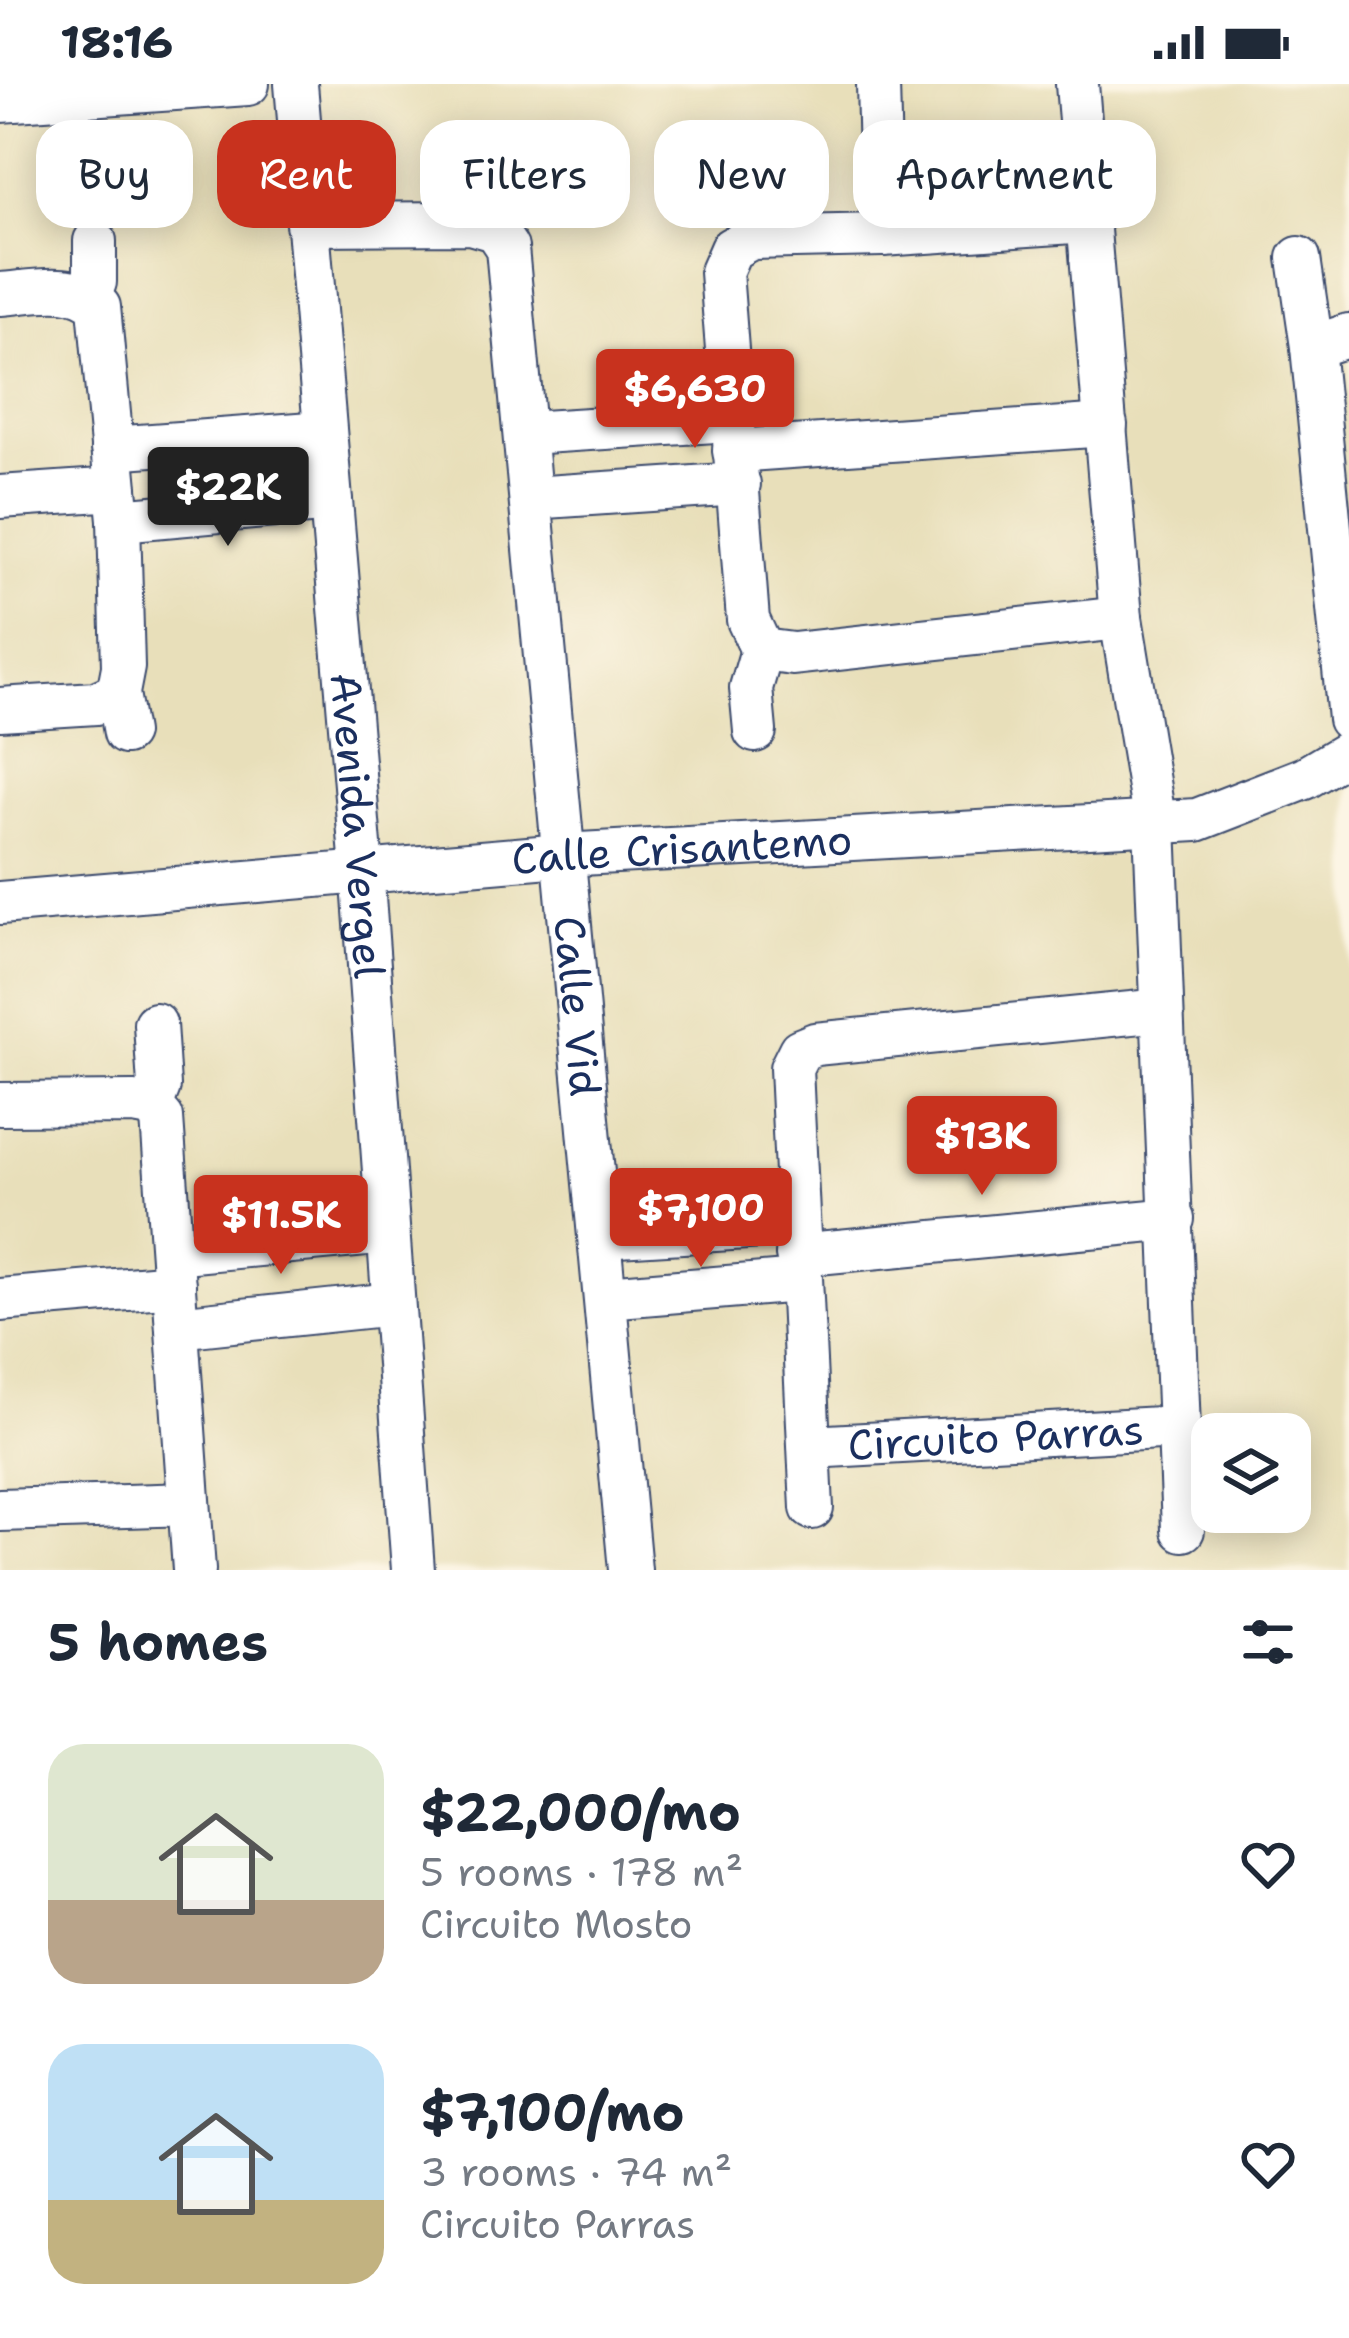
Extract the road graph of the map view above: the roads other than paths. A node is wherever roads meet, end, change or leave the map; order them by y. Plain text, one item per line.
1 (248, 84) edge
2 (296, 84) edge
3 (878, 84) edge
4 (1077, 84) edge
5 (0, 100) edge
6 (299, 120) edge
7 (1080, 120) edge
8 (396, 223) edge
9 (307, 228) edge
10 (986, 228) edge
11 (1090, 228) edge
12 (882, 235) junction
13 (95, 241) dead end
14 (1299, 258) dead end
15 (0, 293) edge
16 (90, 296) junction
17 (1330, 341) edge
18 (1106, 425) junction
19 (325, 432) junction
20 (526, 433) junction
21 (734, 452) junction
22 (115, 485) junction
23 (0, 497) edge
24 (531, 498) junction
25 (331, 501) junction
26 (1341, 553) edge
27 (1121, 618) junction
28 (762, 650) junction
29 (0, 709) edge
30 (1349, 719) edge
31 (755, 731) dead end
32 (1349, 752) edge
33 (1154, 824) junction
34 (562, 855) junction
35 (362, 869) junction
36 (0, 903) edge
37 (1162, 1010) junction
38 (155, 1024) dead end
39 (0, 1104) edge
40 (151, 1106) junction
41 (1173, 1220) junction
42 (388, 1233) junction
43 (601, 1237) junction
44 (798, 1254) junction
45 (174, 1288) junction
46 (606, 1297) junction
47 (0, 1300) edge
48 (393, 1304) junction
49 (1179, 1427) junction
50 (810, 1448) junction
51 (189, 1504) junction
52 (812, 1508) dead end
53 (0, 1510) edge
54 (1183, 1530) dead end
55 (194, 1570) edge
56 (412, 1570) edge
57 (630, 1570) edge

1 - 5 street
2 - 6 street, Avenida Vergel
3 - 12 street
4 - 7 street, Circuito Parras
8 - 20 street, Calle Vid
9 - 19 street, Avenida Vergel
10 - 12 street
11 - 18 street, Circuito Parras
12 - 21 street
13 - 16 street
14 - 17 street
15 - 16 street
16 - 22 street
17 - 26 street
18 - 21 street
18 - 27 street, Circuito Parras
19 - 22 street
19 - 25 street, Avenida Vergel
20 - 21 street
20 - 24 street, Calle Vid
21 - 24 street
21 - 28 street
22 - 23 street
22 - 25 street
22 - 29 street
24 - 34 street, Calle Vid
25 - 35 street, Avenida Vergel
26 - 30 street
27 - 28 street
27 - 33 street, Circuito Parras
28 - 31 street
32 - 33 street, Calle Crisantemo
33 - 34 street, Calle Crisantemo
33 - 37 street, Circuito Parras
34 - 35 street, Calle Crisantemo
34 - 43 street, Calle Vid
35 - 36 street, Calle Crisantemo
35 - 42 street, Avenida Vergel
37 - 41 street, Circuito Parras
37 - 44 street, Circuito Parras
38 - 40 street
39 - 40 street
40 - 45 street
41 - 44 street
41 - 49 street, Circuito Parras
42 - 45 street
42 - 48 street, Avenida Vergel
43 - 44 street
43 - 46 street, Calle Vid
44 - 46 street
44 - 50 street, Circuito Parras
45 - 47 street
45 - 48 street
45 - 51 street
46 - 57 street, Calle Vid
48 - 56 street, Avenida Vergel
49 - 50 street, Circuito Parras
49 - 54 street, Circuito Parras
50 - 52 street, Circuito Parras
51 - 53 street
51 - 55 street

